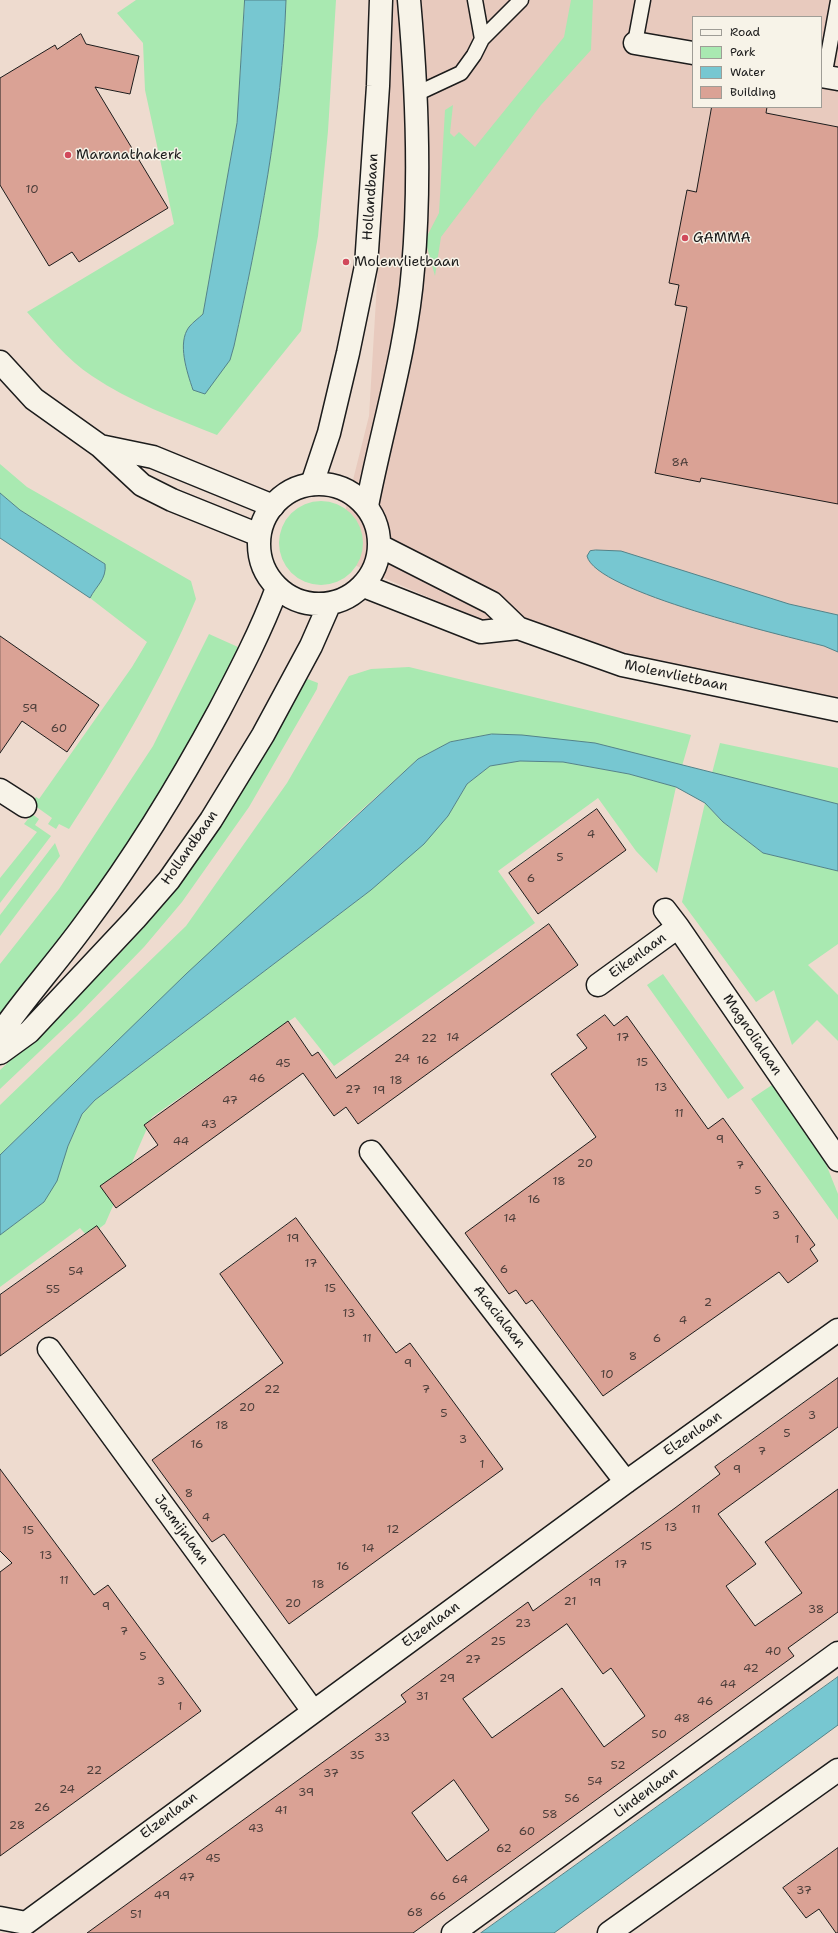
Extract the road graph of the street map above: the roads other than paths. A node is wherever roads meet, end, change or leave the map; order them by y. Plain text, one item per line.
1 (381, 0) edge
2 (409, 0) edge
3 (476, 0) edge
4 (521, 0) edge
5 (643, 0) edge
6 (838, 1) edge
7 (482, 40) junction
8 (635, 43) joint
9 (692, 53) edge
10 (828, 77) edge
11 (416, 94) junction
12 (0, 362) edge
13 (100, 446) junction
14 (312, 484) junction
15 (273, 506) junction
16 (367, 506) junction
17 (259, 535) junction
18 (380, 546) junction
19 (364, 586) junction
20 (277, 588) junction
21 (330, 605) junction
22 (518, 628) junction
23 (838, 710) edge
24 (0, 790) edge
25 (25, 806) dead end
26 (665, 910) dead end
27 (678, 927) junction
28 (598, 985) dead end
29 (0, 1034) edge
30 (0, 1054) edge
31 (371, 1152) dead end
32 (838, 1160) edge
33 (838, 1330) edge
34 (49, 1349) dead end
35 (626, 1482) junction
36 (838, 1653) edge
37 (313, 1711) junction
38 (838, 1770) edge
39 (0, 1918) edge
40 (27, 1928) edge
41 (621, 1929) edge
42 (453, 1933) edge

1 - 14 street, Hollandbaan
2 - 11 street
3 - 7 lane
4 - 7 lane
5 - 8 lane
6 - 10 lane
7 - 11 lane
8 - 9 street
11 - 16 street
12 - 13 street
13 - 15 street
13 - 17 street
14 - 15 street
14 - 16 street
15 - 17 street
16 - 18 street
17 - 20 street
18 - 19 street
18 - 22 street, Molenvlietbaan
19 - 21 street
19 - 22 street, Molenvlietbaan
20 - 21 street
20 - 29 street
21 - 30 street, Hollandbaan
22 - 23 street, Molenvlietbaan
24 - 25 street
26 - 27 street, Magnolialaan
27 - 28 street, Eikenlaan
27 - 32 street, Magnolialaan
31 - 35 street, Acacialaan
33 - 35 street, Elzenlaan
34 - 37 street, Jasmijnlaan
35 - 37 street, Elzenlaan
36 - 42 street, Lindenlaan
37 - 40 street, Elzenlaan
38 - 41 street
39 - 40 street

